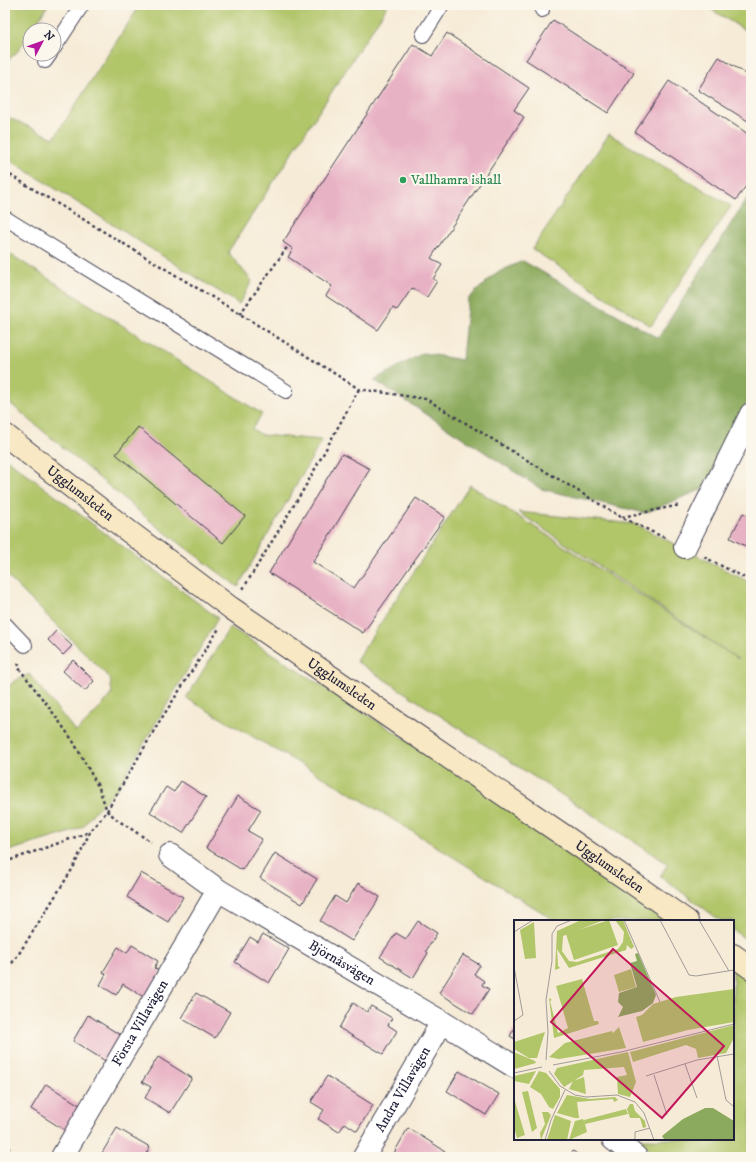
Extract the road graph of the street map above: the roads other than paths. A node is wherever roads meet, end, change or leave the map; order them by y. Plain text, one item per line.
1 (82, 5) edge
2 (442, 5) edge
3 (423, 35) dead end
4 (62, 36) edge
5 (5, 218) edge
6 (286, 392) dead end
7 (751, 414) edge
8 (5, 435) edge
9 (685, 547) road end
10 (5, 624) edge
11 (26, 645) road end
12 (170, 855) road end
13 (218, 890) junction
14 (685, 920) edge
15 (734, 956) edge
16 (751, 968) edge
17 (442, 1022) junction
18 (514, 1066) edge
19 (614, 1140) edge
20 (62, 1157) edge
21 (364, 1157) edge
22 (636, 1157) edge

1 - 4 lane
2 - 3 lane
5 - 6 lane
7 - 9 street
8 - 14 street, Ugglumsleden
10 - 11 lane
12 - 13 street, Björnåsvägen
13 - 17 street, Björnåsvägen
13 - 20 street, Första Villavägen
15 - 16 street
17 - 18 street, Björnåsvägen
17 - 21 street, Andra Villavägen
19 - 22 street

